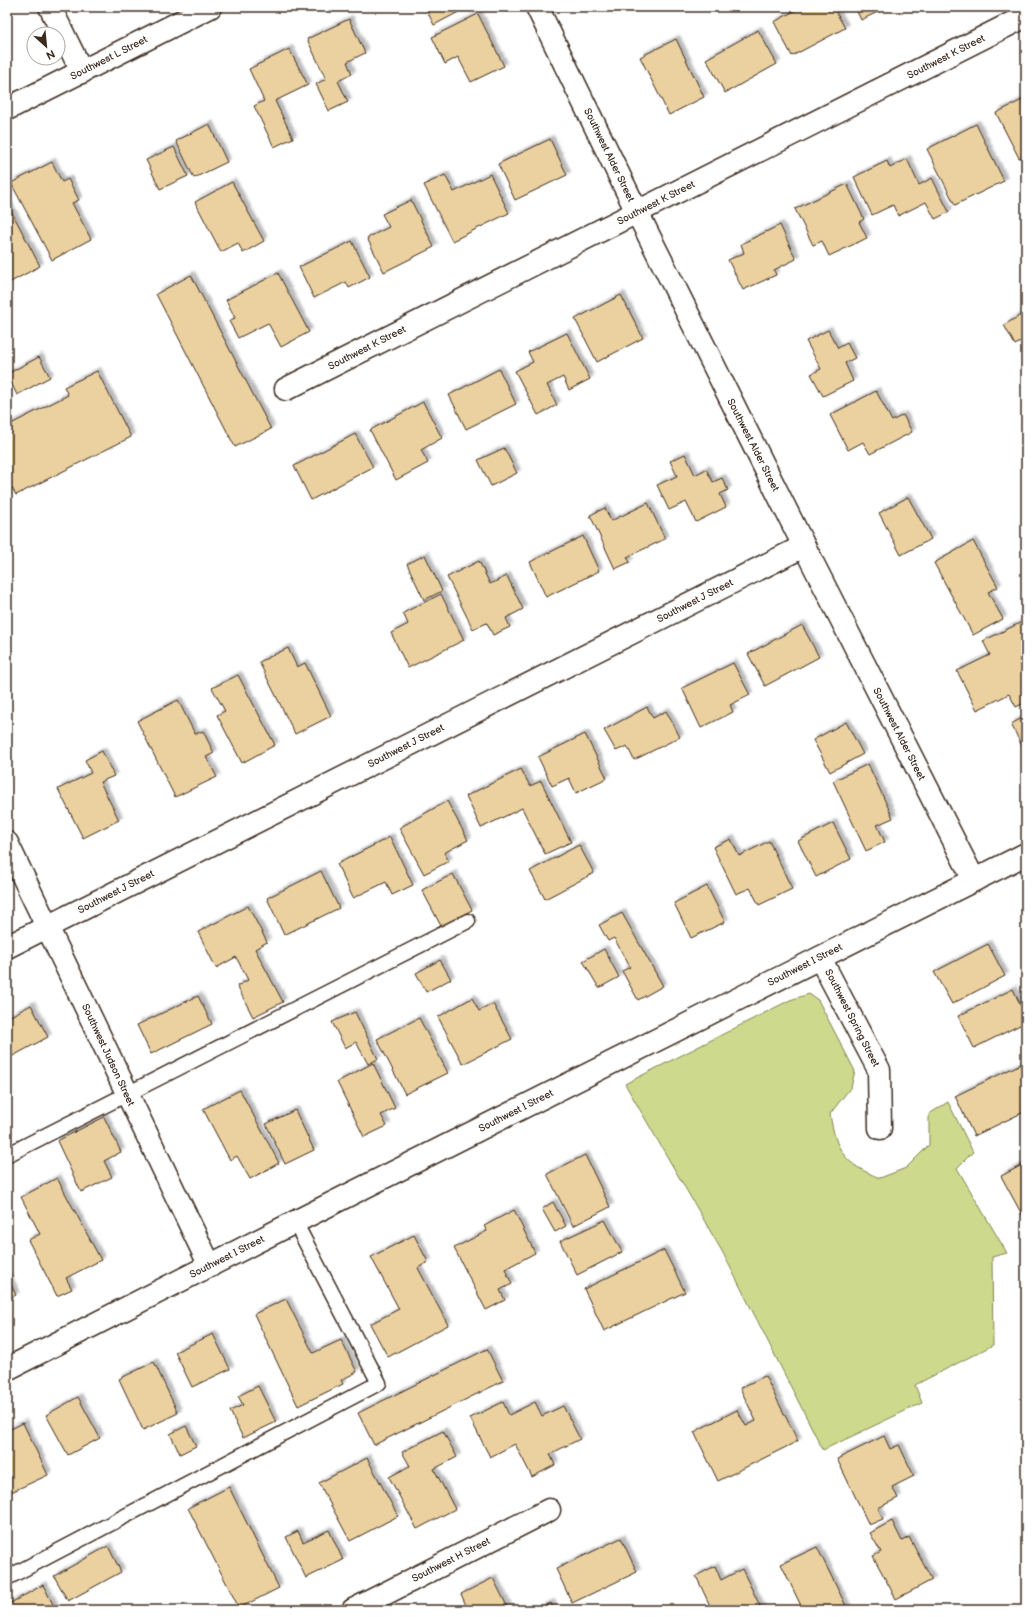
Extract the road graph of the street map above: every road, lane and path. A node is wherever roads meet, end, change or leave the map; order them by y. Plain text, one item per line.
1 (50, 7) edge
2 (210, 7) edge
3 (537, 7) edge
4 (1026, 16) edge
5 (82, 72) junction
6 (7, 109) edge
7 (637, 212) junction
8 (286, 389) dead end
9 (804, 546) junction
10 (7, 843) edge
11 (1026, 854) edge
12 (974, 880) junction
13 (468, 921) dead end
14 (47, 926) junction
15 (7, 947) edge
16 (820, 958) junction
17 (126, 1094) junction
18 (880, 1128) dead end
19 (7, 1155) edge
20 (295, 1222) junction
21 (210, 1266) junction
22 (7, 1370) edge
23 (549, 1510) dead end
24 (7, 1578) edge
25 (353, 1610) edge

1 - 5 street
2 - 5 street, Southwest L Street
3 - 7 street, Southwest Alder Street
4 - 7 street, Southwest K Street
5 - 6 street, Southwest L Street
7 - 8 street, Southwest K Street
7 - 9 street, Southwest Alder Street
9 - 12 street, Southwest Alder Street
9 - 14 street, Southwest J Street
10 - 14 street, Southwest Judson Street
11 - 12 street, Southwest I Street
12 - 16 street, Southwest I Street
13 - 17 lane
14 - 15 street, Southwest J Street
14 - 17 street, Southwest Judson Street
16 - 18 street, Southwest Spring Street
16 - 20 street, Southwest I Street
17 - 19 lane
17 - 21 street, Southwest Judson Street
20 - 21 street, Southwest I Street
20 - 24 lane
21 - 22 street, Southwest I Street
23 - 25 street, Southwest H Street

